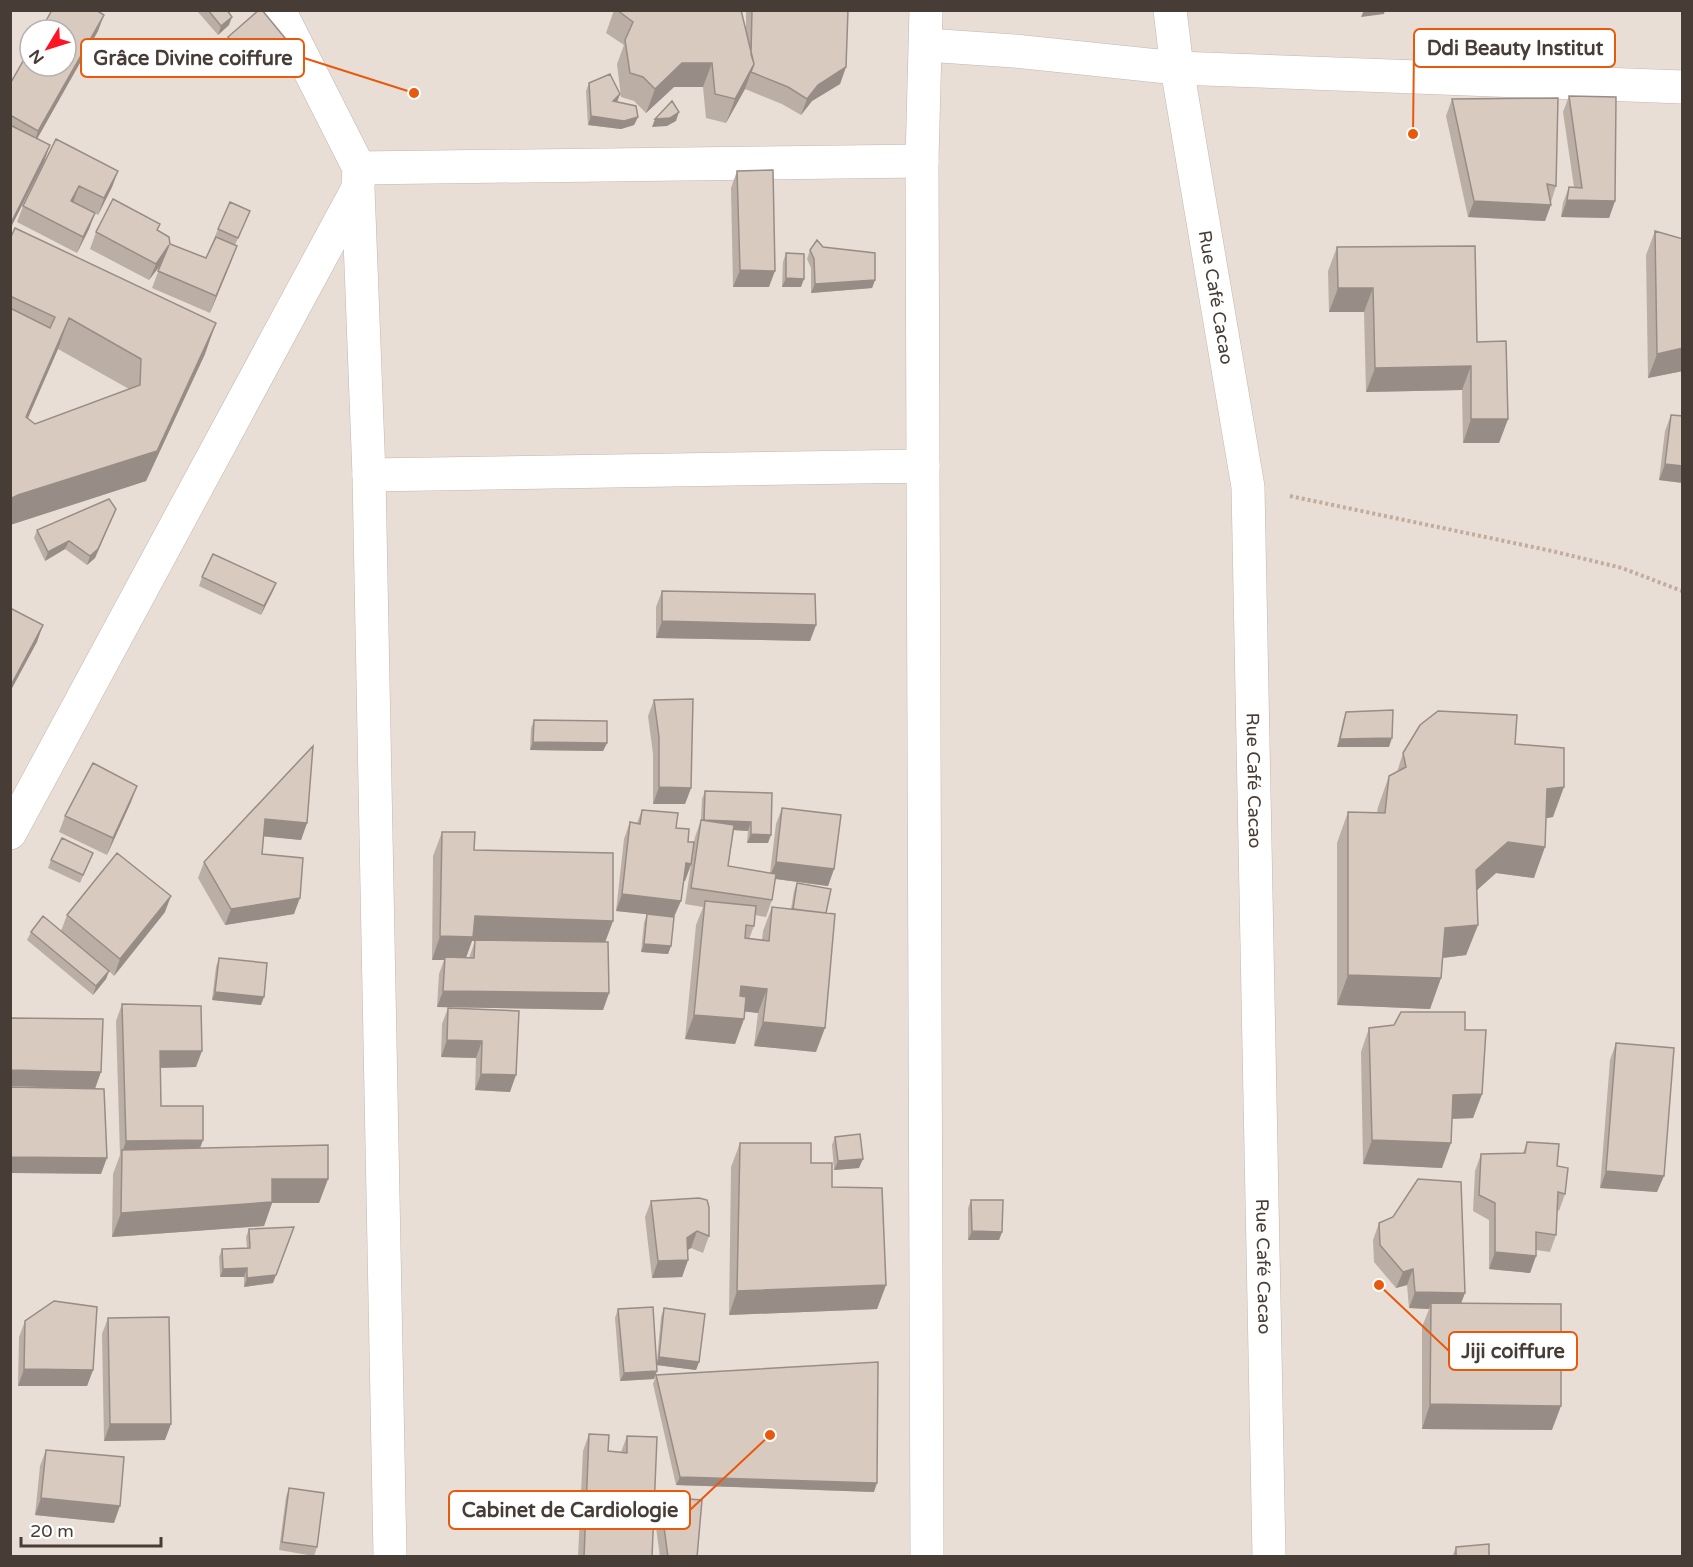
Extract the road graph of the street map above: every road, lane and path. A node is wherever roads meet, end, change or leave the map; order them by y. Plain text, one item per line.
1 (279, 10) edge
2 (926, 10) edge
3 (1170, 10) edge
4 (926, 45) junction
5 (1177, 68) junction
6 (1683, 87) edge
7 (922, 161) junction
8 (358, 178) junction
9 (923, 466) junction
10 (369, 475) junction
11 (1248, 487) junction
12 (1683, 591) edge
13 (10, 833) edge
14 (390, 1557) edge
15 (927, 1557) edge
16 (1269, 1557) edge

1 - 8 street
2 - 4 street
3 - 5 street, Rue Café Cacao
4 - 5 street
4 - 7 street
5 - 6 street
5 - 11 street, Rue Café Cacao
7 - 8 street
7 - 9 street
8 - 10 street
8 - 13 street
9 - 10 street
9 - 15 street
10 - 14 street
11 - 12 path
11 - 16 street, Rue Café Cacao

